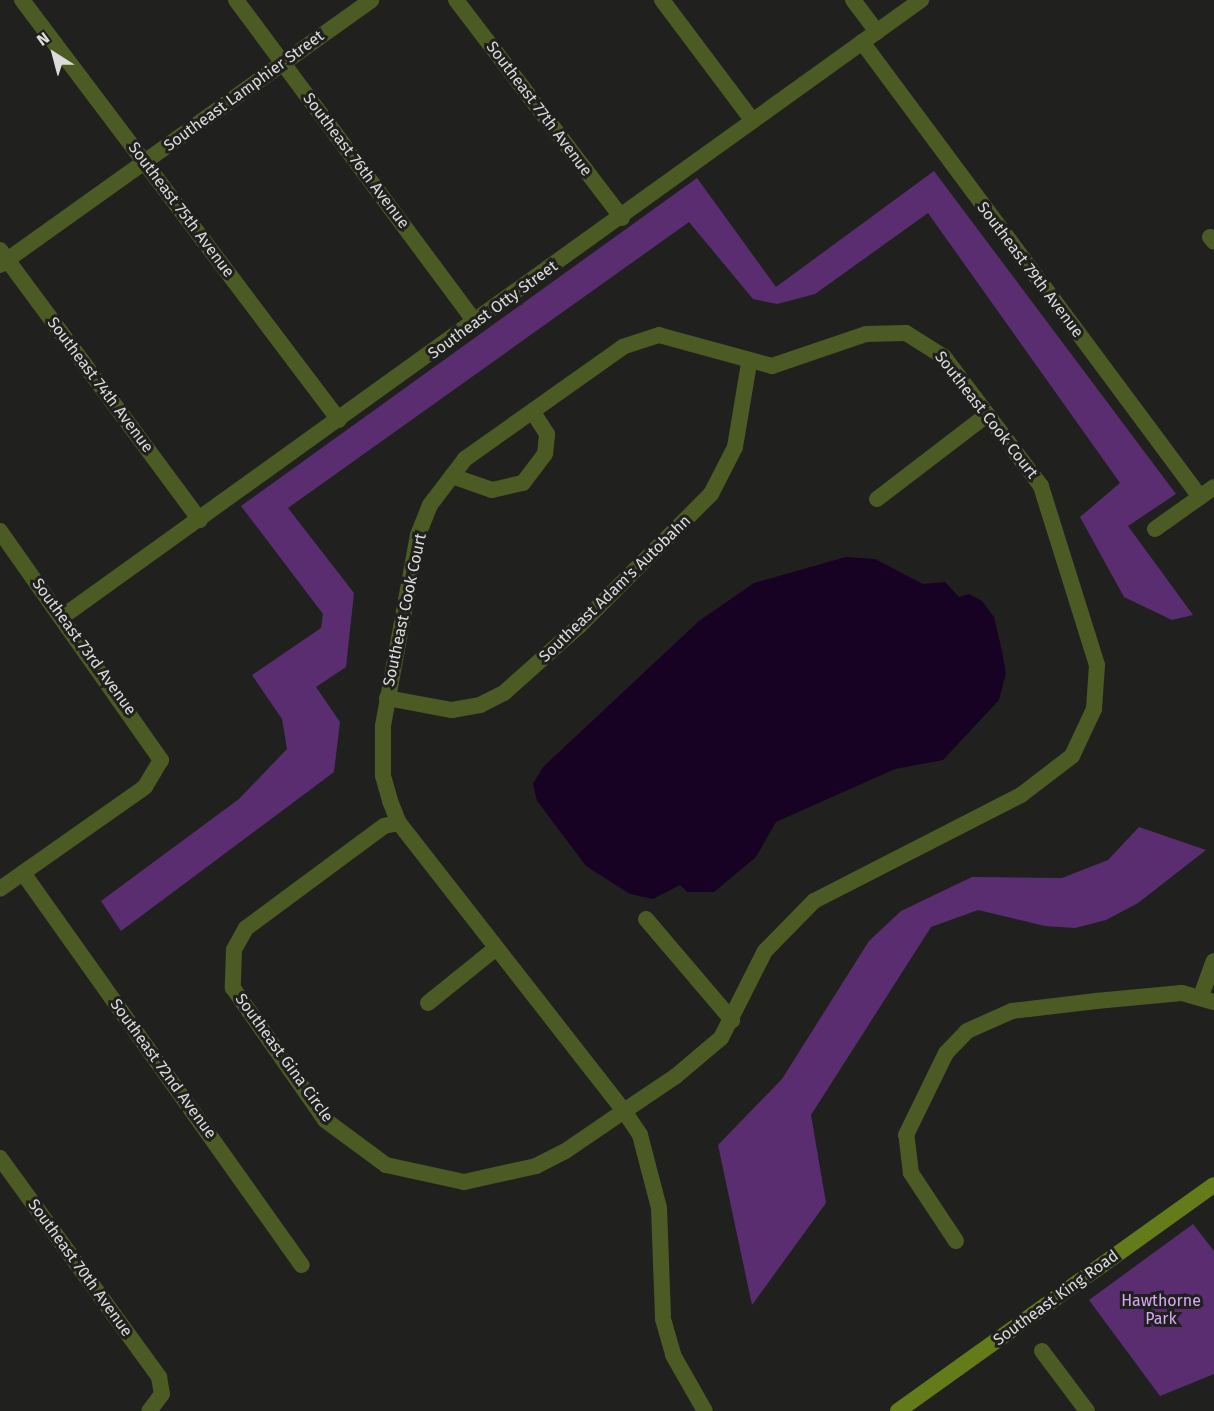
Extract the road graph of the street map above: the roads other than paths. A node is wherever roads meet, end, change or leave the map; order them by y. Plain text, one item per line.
1 (22, 0) edge
2 (236, 0) edge
3 (371, 0) edge
4 (456, 0) edge
5 (662, 0) edge
6 (853, 0) edge
7 (921, 0) edge
8 (876, 32) junction
9 (862, 42) junction
10 (283, 62) junction
11 (753, 121) junction
12 (145, 162) junction
13 (622, 218) junction
14 (2, 258) edge
15 (475, 322) junction
16 (749, 363) junction
17 (532, 411) junction
18 (987, 415) junction
19 (339, 420) junction
20 (452, 476) junction
21 (1207, 492) edge
22 (877, 499) dead end
23 (200, 520) junction
24 (1155, 529) dead end
25 (0, 531) edge
26 (62, 616) junction
27 (387, 698) junction
28 (399, 823) junction
29 (22, 873) junction
30 (0, 889) edge
31 (646, 919) dead end
32 (495, 949) junction
33 (1214, 961) edge
34 (1208, 999) edge
35 (428, 1003) dead end
36 (732, 1020) junction
37 (624, 1111) junction
38 (0, 1158) edge
39 (1214, 1185) edge
40 (956, 1241) dead end
41 (303, 1265) dead end
42 (1042, 1351) dead end
43 (902, 1410) edge
44 (149, 1411) edge
45 (705, 1411) edge
46 (1087, 1411) edge

1 - 12 street, Southeast 75th Avenue
2 - 10 street, Southeast 76th Avenue
3 - 10 street, Southeast Lamphier Street
4 - 13 street, Southeast 77th Avenue
5 - 11 street
6 - 8 street
7 - 8 street, Southeast Otty Street
8 - 9 street, Southeast Otty Street
9 - 11 street, Southeast Otty Street
9 - 21 street, Southeast 79th Avenue
10 - 12 street, Southeast Lamphier Street
10 - 15 street, Southeast 76th Avenue
11 - 13 street, Southeast Otty Street
12 - 14 street, Southeast Lamphier Street
12 - 19 street, Southeast 75th Avenue
13 - 15 street, Southeast Otty Street
14 - 23 street, Southeast 74th Avenue
15 - 19 street, Southeast Otty Street
16 - 17 street, Southeast Cook Court
16 - 18 street, Southeast Cook Court
16 - 27 street, Southeast Adam's Autobahn
17 - 20 street, Southeast Cook Court
17 - 20 street
18 - 22 street
18 - 36 street, Southeast Cook Court
19 - 23 street, Southeast Otty Street
20 - 27 street, Southeast Cook Court
21 - 24 street
23 - 26 street, Southeast Otty Street
25 - 26 street, Southeast 73rd Avenue
26 - 29 street, Southeast 73rd Avenue
27 - 28 street, Southeast Cook Court
28 - 32 street, Southeast Cook Court
28 - 37 street, Southeast Gina Circle
29 - 30 street
29 - 41 street, Southeast 72nd Avenue
31 - 36 street
32 - 35 street
32 - 37 street, Southeast Cook Court
33 - 34 street
34 - 40 street
36 - 37 street, Southeast Cook Court
37 - 45 street, Southeast Cook Court
38 - 44 street, Southeast 70th Avenue
39 - 43 main road, Southeast King Road
42 - 46 street

